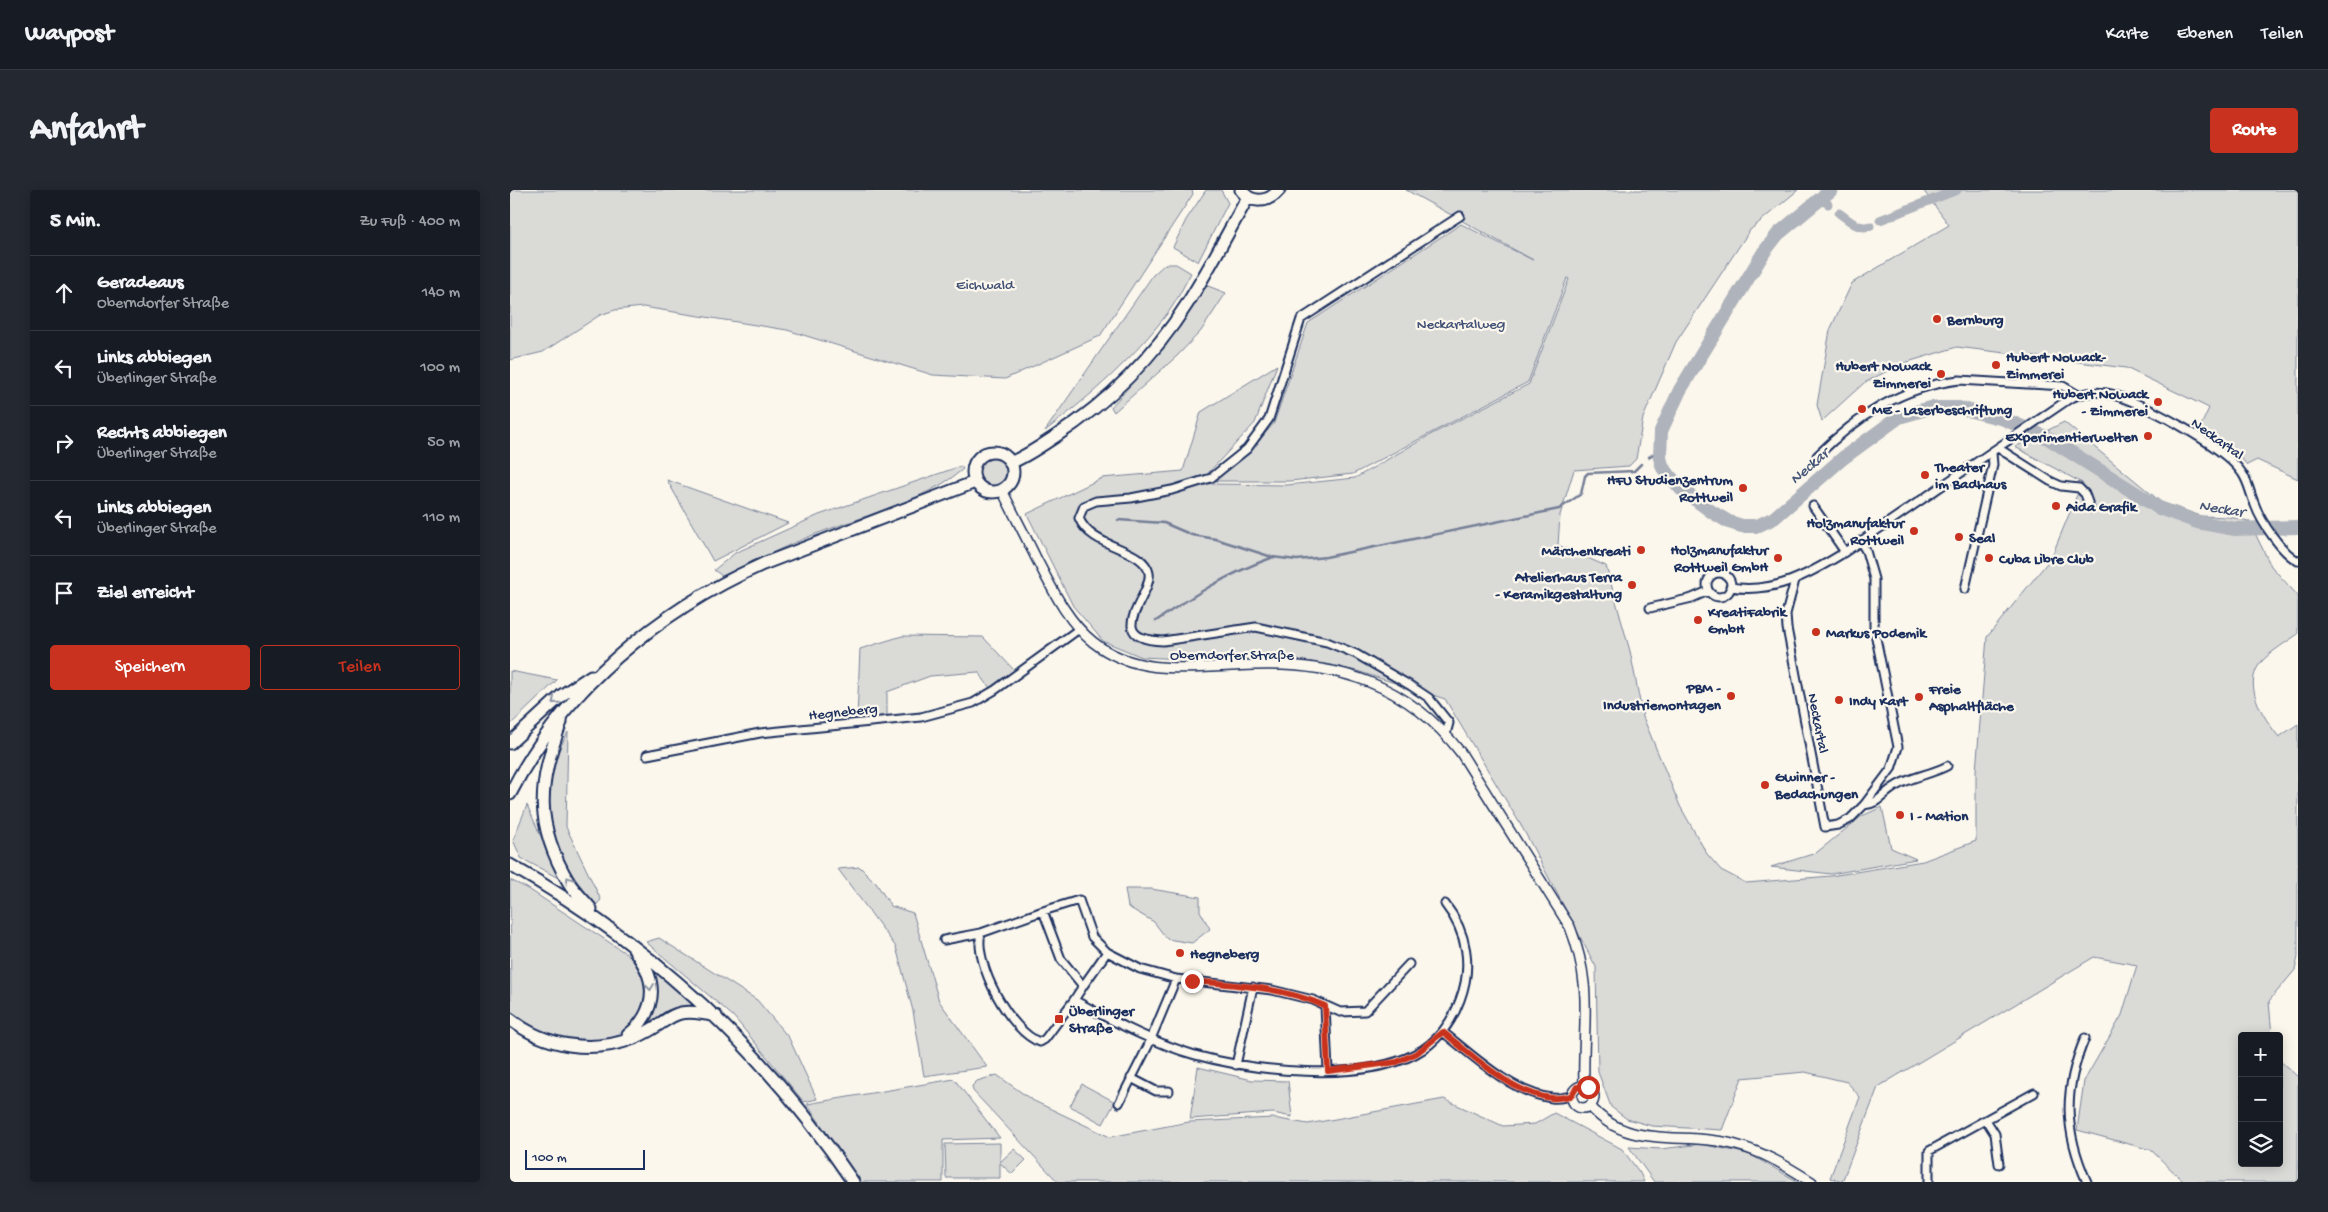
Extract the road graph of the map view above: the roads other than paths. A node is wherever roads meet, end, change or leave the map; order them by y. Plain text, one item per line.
1 (1279, 190) edge
2 (1244, 193) edge
3 (1460, 216) dead end
4 (2078, 395) junction
5 (1995, 451) junction
6 (1818, 456) dead end
7 (1010, 463) junction
8 (975, 482) junction
9 (1002, 490) junction
10 (1813, 506) dead end
11 (2090, 508) dead end
12 (1860, 541) junction
13 (1845, 552) junction
14 (2298, 561) edge
15 (1795, 580) junction
16 (1730, 587) junction
17 (1965, 589) dead end
18 (1708, 590) junction
19 (1650, 608) dead end
20 (1079, 629) junction
21 (609, 664) junction
22 (565, 712) junction
23 (1446, 734) junction
24 (510, 742) edge
25 (647, 754) dead end
26 (1947, 766) dead end
27 (510, 794) edge
28 (1864, 804) junction
29 (511, 865) edge
30 (1445, 904) dead end
31 (1043, 911) junction
32 (598, 919) junction
33 (981, 933) junction
34 (944, 940) dead end
35 (631, 943) junction
36 (1108, 952) junction
37 (1409, 964) dead end
38 (1176, 980) junction
39 (1083, 986) junction
40 (1253, 987) junction
41 (1074, 1000) junction
42 (1325, 1006) junction
43 (717, 1017) junction
44 (510, 1019) edge
45 (1443, 1032) junction
46 (2085, 1038) dead end
47 (1151, 1039) junction
48 (619, 1042) junction
49 (1236, 1065) junction
50 (1328, 1071) junction
51 (1131, 1078) junction
52 (1584, 1086) junction
53 (1169, 1091) dead end
54 (2034, 1093) dead end
55 (1571, 1096) junction
56 (1118, 1103) dead end
57 (1590, 1106) junction
58 (1986, 1120) junction
59 (1999, 1164) dead end
60 (853, 1182) edge
61 (1812, 1182) edge
62 (1928, 1182) edge
63 (2087, 1182) edge

1 - 2 main road
2 - 7 main road
3 - 23 street
4 - 5 street, Neckartal
4 - 6 street, Neckartal
4 - 14 street, Neckartal
5 - 11 street
5 - 12 street, Neckartal
5 - 17 street
7 - 8 main road
7 - 9 main road
8 - 9 main road
8 - 21 main road
9 - 20 street, Oberndorfer Straße
10 - 13 street
12 - 13 street, Neckartal
12 - 28 street, Neckartal
13 - 15 street, Neckartal
15 - 16 street, Neckartal
15 - 28 street, Neckartal
16 - 18 street
16 - 18 street
18 - 19 street
20 - 23 street, Oberndorfer Straße
20 - 25 street, Hegneberg
21 - 22 main road
21 -> 24 main road
22 - 27 main road
32 -> 22 main road
23 - 52 street, Oberndorfer Straße
26 - 28 street, Neckartal
29 - 32 main road
30 - 45 street
31 - 33 street
31 - 36 street
31 - 39 street
32 - 35 main road
33 - 34 street
33 - 41 street
35 - 43 main road
35 -> 48 main road
36 - 38 street
36 - 39 street
37 - 42 street
38 - 40 street
38 - 47 street
39 - 41 street
40 - 42 street
40 - 49 street
41 - 47 street
42 - 50 street
43 - 48 main road
43 - 60 main road
44 - 48 main road
45 - 50 street
45 - 55 street
46 - 63 street
47 - 49 street
47 - 51 street
49 - 50 street
51 - 53 street
51 - 56 street
52 - 55 street
52 - 57 street, Oberndorfer Straße
54 - 58 street
55 - 57 street
57 - 61 street
58 - 59 street
58 - 62 street

